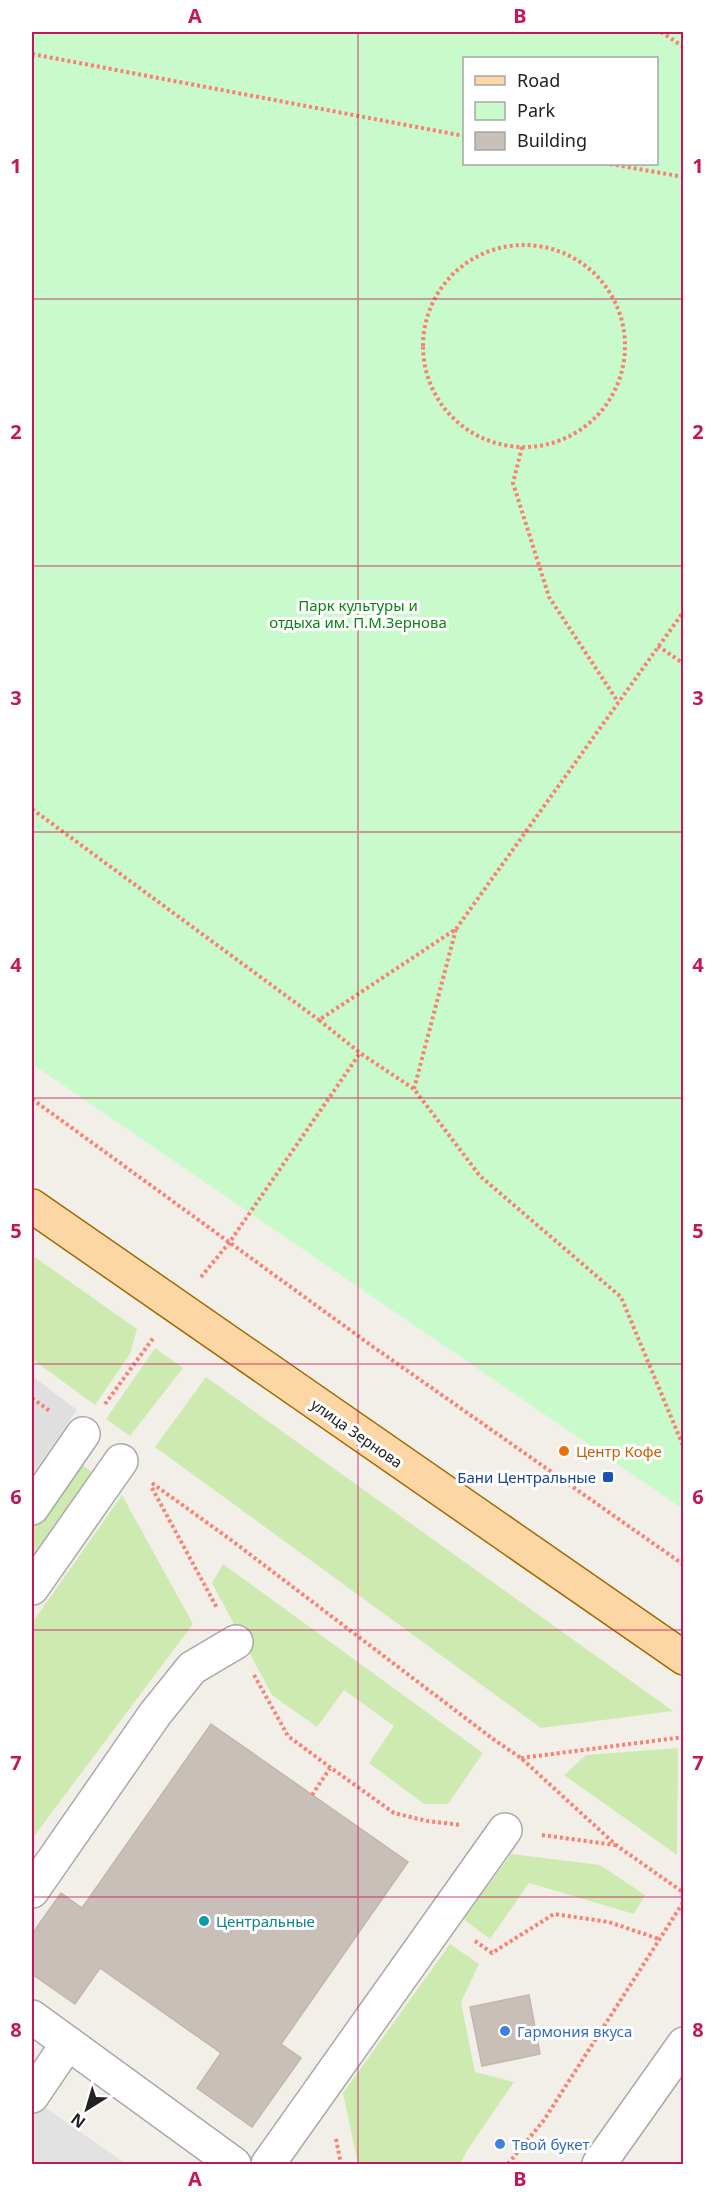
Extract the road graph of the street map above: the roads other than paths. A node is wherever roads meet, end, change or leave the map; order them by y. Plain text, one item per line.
1 (32, 1206) edge
2 (83, 1434) road end
3 (121, 1461) dead end
4 (32, 1508) edge
5 (32, 1588) edge
6 (236, 1642) road end
7 (684, 1658) edge
8 (505, 1830) dead end
9 (32, 1892) edge
10 (32, 2017) edge
11 (68, 2043) junction
12 (684, 2044) edge
13 (32, 2096) edge
14 (234, 2164) edge
15 (268, 2164) edge
16 (599, 2164) edge

1 - 7 main road, улица Зернова
2 - 4 street
3 - 5 street
6 - 9 street
8 - 15 street
10 - 11 street
11 - 13 street
11 - 14 street
12 - 16 street

